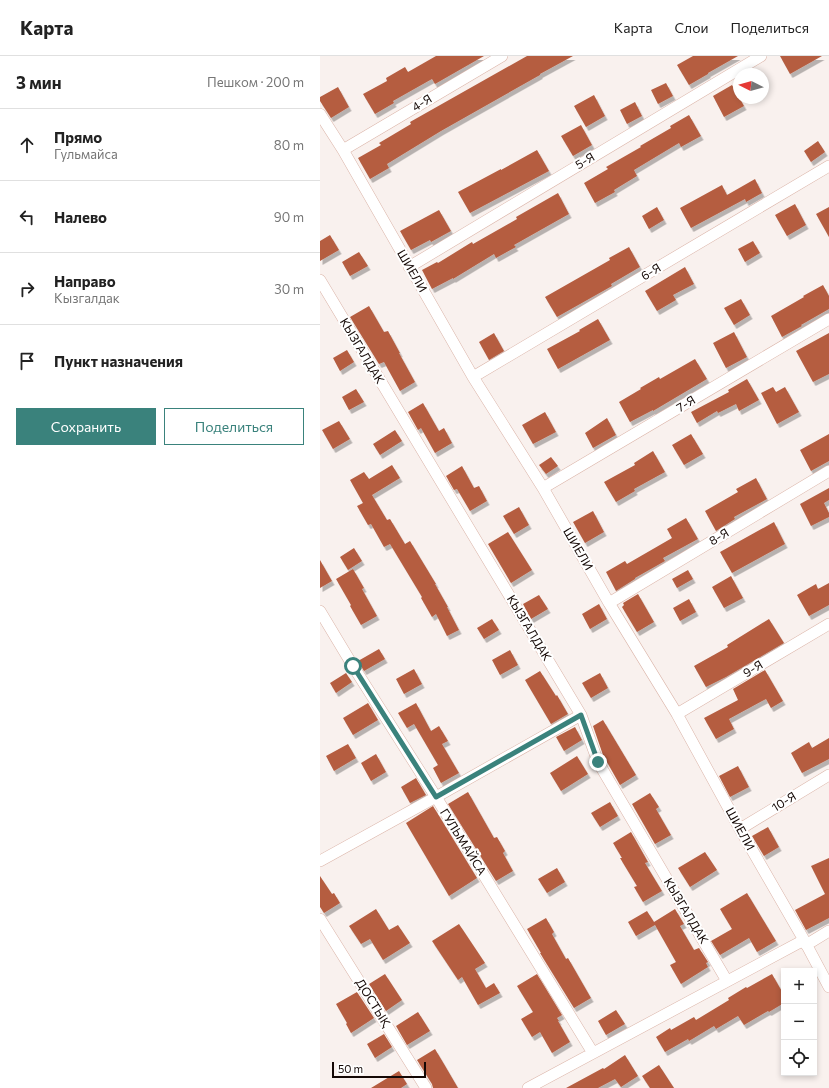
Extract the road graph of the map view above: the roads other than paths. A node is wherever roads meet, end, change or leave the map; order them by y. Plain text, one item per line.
1 (502, 56) edge
2 (761, 56) edge
3 (320, 114) edge
4 (343, 150) junction
5 (829, 166) edge
6 (409, 267) junction
7 (320, 280) edge
8 (829, 319) edge
9 (473, 377) junction
10 (829, 472) edge
11 (543, 488) junction
12 (610, 603) junction
13 (320, 611) edge
14 (829, 624) edge
15 (677, 714) junction
16 (581, 715) junction
17 (829, 775) edge
18 (436, 797) junction
19 (740, 830) junction
20 (320, 861) edge
21 (320, 919) edge
22 (829, 930) edge
23 (805, 942) junction
24 (727, 981) junction
25 (829, 987) edge
26 (593, 1053) junction
27 (426, 1088) edge
28 (528, 1088) edge

1 - 4 street, 4-Я
2 - 6 street, 5-Я
3 - 4 street, ШИЕЛИ
4 - 6 street, ШИЕЛИ
5 - 9 street, 6-Я
6 - 9 street, ШИЕЛИ
7 - 16 street, КЫЗГАЛДАК
8 - 11 street, 7-Я
9 - 11 street, ШИЕЛИ
10 - 12 street, 8-Я
11 - 12 street, ШИЕЛИ
12 - 15 street, ШИЕЛИ
13 - 18 street, ГУЛЬМАЙСА
14 - 15 street, 9-Я
15 - 19 street, ШИЕЛИ
16 - 18 street
16 - 24 street, КЫЗГАЛДАК
17 - 19 street, 10-Я
18 - 20 street
18 - 26 street, ГУЛЬМАЙСА
19 - 23 street, ШИЕЛИ
21 - 27 street, ДОСТЫҚ
22 - 23 street
23 - 24 street
23 - 25 street, ШИЕЛИ
24 - 26 street
26 - 28 street

